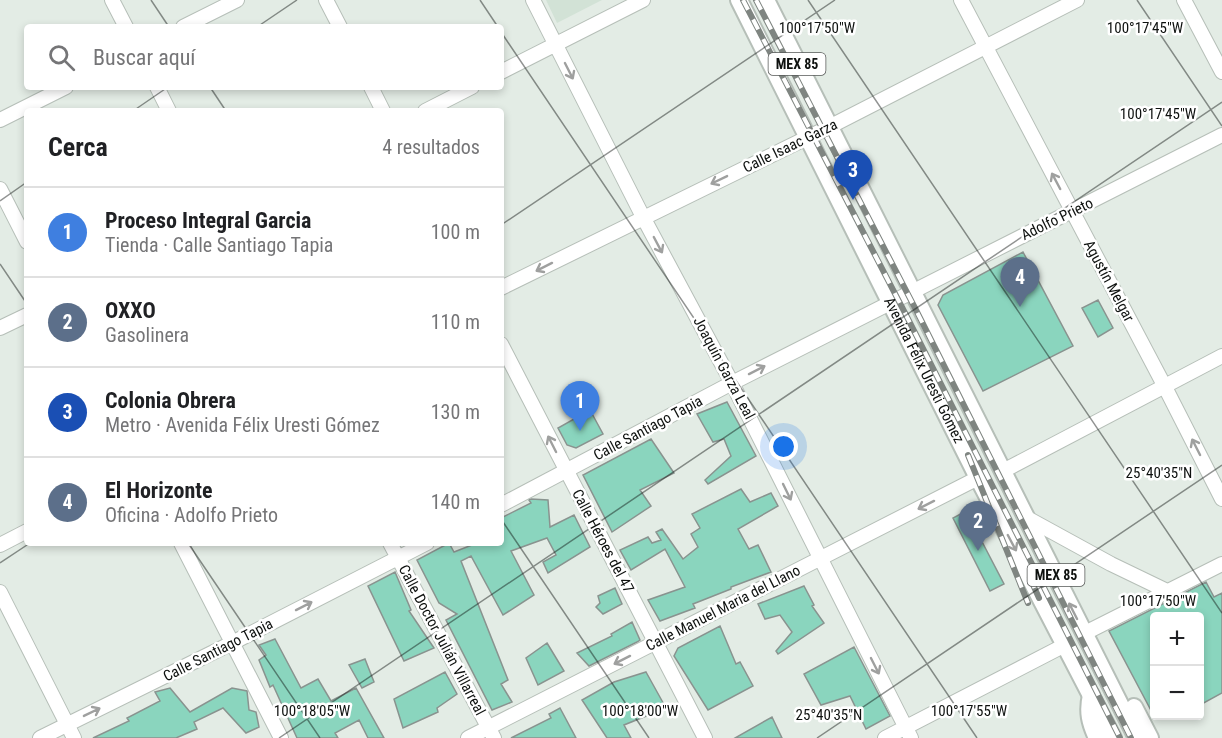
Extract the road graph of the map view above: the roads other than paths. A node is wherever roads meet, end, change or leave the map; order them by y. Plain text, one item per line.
1 (112, 0) edge
2 (237, 0) edge
3 (326, 0) edge
4 (533, 0) edge
5 (643, 0) edge
6 (739, 0) edge
7 (765, 0) edge
8 (961, 0) edge
9 (1077, 0) edge
10 (1184, 0) edge
11 (124, 24) edge
12 (189, 24) edge
13 (338, 24) edge
14 (556, 45) junction
15 (985, 47) junction
16 (504, 71) edge
17 (1222, 72) edge
18 (60, 90) edge
19 (158, 90) edge
20 (372, 90) edge
21 (466, 90) edge
22 (24, 108) edge
23 (24, 108) edge
24 (168, 108) edge
25 (382, 108) edge
26 (431, 108) edge
27 (0, 120) edge
28 (829, 127) junction
29 (1222, 135) edge
30 (808, 137) junction
31 (0, 189) edge
32 (1072, 212) junction
33 (643, 217) junction
34 (24, 236) edge
35 (504, 286) edge
36 (914, 292) junction
37 (892, 303) junction
38 (24, 316) edge
39 (0, 328) edge
40 (504, 350) edge
41 (1222, 356) edge
42 (732, 383) junction
43 (1165, 387) junction
44 (566, 471) junction
45 (1004, 471) junction
46 (978, 478) junction
47 (1222, 499) edge
48 (504, 503) edge
49 (1027, 518) junction
50 (24, 533) edge
51 (0, 545) edge
52 (183, 546) edge
53 (392, 546) edge
54 (421, 546) edge
55 (398, 558) junction
56 (819, 559) junction
57 (1222, 564) edge
58 (1167, 591) junction
59 (0, 592) edge
60 (1085, 633) junction
61 (232, 643) junction
62 (655, 643) junction
63 (1065, 645) junction
64 (1110, 683) junction
65 (67, 724) junction
66 (491, 733) edge
67 (909, 733) edge
68 (40, 738) edge
69 (74, 738) edge
70 (281, 738) edge
71 (468, 738) edge
72 (705, 738) edge
73 (885, 738) edge
74 (1100, 738) edge
75 (1137, 738) edge
76 (1150, 738) edge

1 - 11 street
2 - 12 street
3 - 13 street
4 - 14 street, Joaquín Garza Leal
5 - 14 street
6 - 30 main road, Avenida Félix Uresti Gómez / MEX 85
7 - 28 main road, Avenida Félix Uresti Gómez / MEX 85
8 - 15 street, Agustín Melgar
9 - 15 street, Calle Isaac Garza
10 - 17 street
14 - 16 street
14 -> 33 street, Joaquín Garza Leal
15 - 28 street, Calle Isaac Garza
32 -> 15 street, Agustín Melgar
18 - 22 street
19 - 24 street
20 - 25 street
21 - 26 street
23 - 27 street
28 - 30 street, Calle Isaac Garza
28 - 36 main road, Avenida Félix Uresti Gómez / MEX 85
29 - 32 street, Adolfo Prieto
30 -> 33 street, Calle Isaac Garza
30 - 37 main road, Avenida Félix Uresti Gómez / MEX 85
31 - 34 street
32 - 36 street, Adolfo Prieto
32 - 43 street, Agustín Melgar
33 -> 35 street, Calle Isaac Garza
33 -> 42 street, Joaquín Garza Leal
36 - 37 street, Adolfo Prieto
36 - 45 main road, Avenida Félix Uresti Gómez / MEX 85
42 -> 37 street, Calle Santiago Tapia
37 - 46 main road, Avenida Félix Uresti Gómez / MEX 85
38 - 39 street
44 -> 40 street, Calle Héroes del 47
41 - 43 street
42 - 44 street, Calle Santiago Tapia
42 -> 56 street, Joaquín Garza Leal
43 - 45 street
47 -> 43 street, Agustín Melgar
44 - 48 street, Calle Santiago Tapia
44 - 62 street, Calle Héroes del 47
45 - 49 main road, Avenida Félix Uresti Gómez / MEX 85
46 -> 56 street, Calle Manuel Maria del Llano
46 -> 63 main road, Avenida Félix Uresti Gómez / MEX 85
49 - 58 street
60 -> 49 main road, Avenida Félix Uresti Gómez / MEX 85
50 - 51 street
52 - 61 street
53 - 55 street, Calle Doctor Julián Villarreal
54 - 55 street, Calle Santiago Tapia
61 -> 55 street, Calle Santiago Tapia
55 - 66 street, Calle Doctor Julián Villarreal
56 - 62 street, Calle Manuel Maria del Llano
56 -> 67 street, Joaquín Garza Leal
57 - 58 street
58 - 60 street
59 - 65 street
60 - 64 main road, Avenida Félix Uresti Gómez / MEX 85
65 -> 61 street, Calle Santiago Tapia
61 - 70 street
62 -> 66 street, Calle Manuel Maria del Llano
62 - 72 street, Calle Héroes del 47
63 - 67 street
63 - 74 main road, Avenida Félix Uresti Gómez / MEX 85
64 - 75 main road, Avenida Félix Uresti Gómez / MEX 85
64 - 76 main road
65 - 68 street, Calle Santiago Tapia
65 - 69 street
66 - 71 street, Calle Manuel Maria del Llano
67 - 73 street

